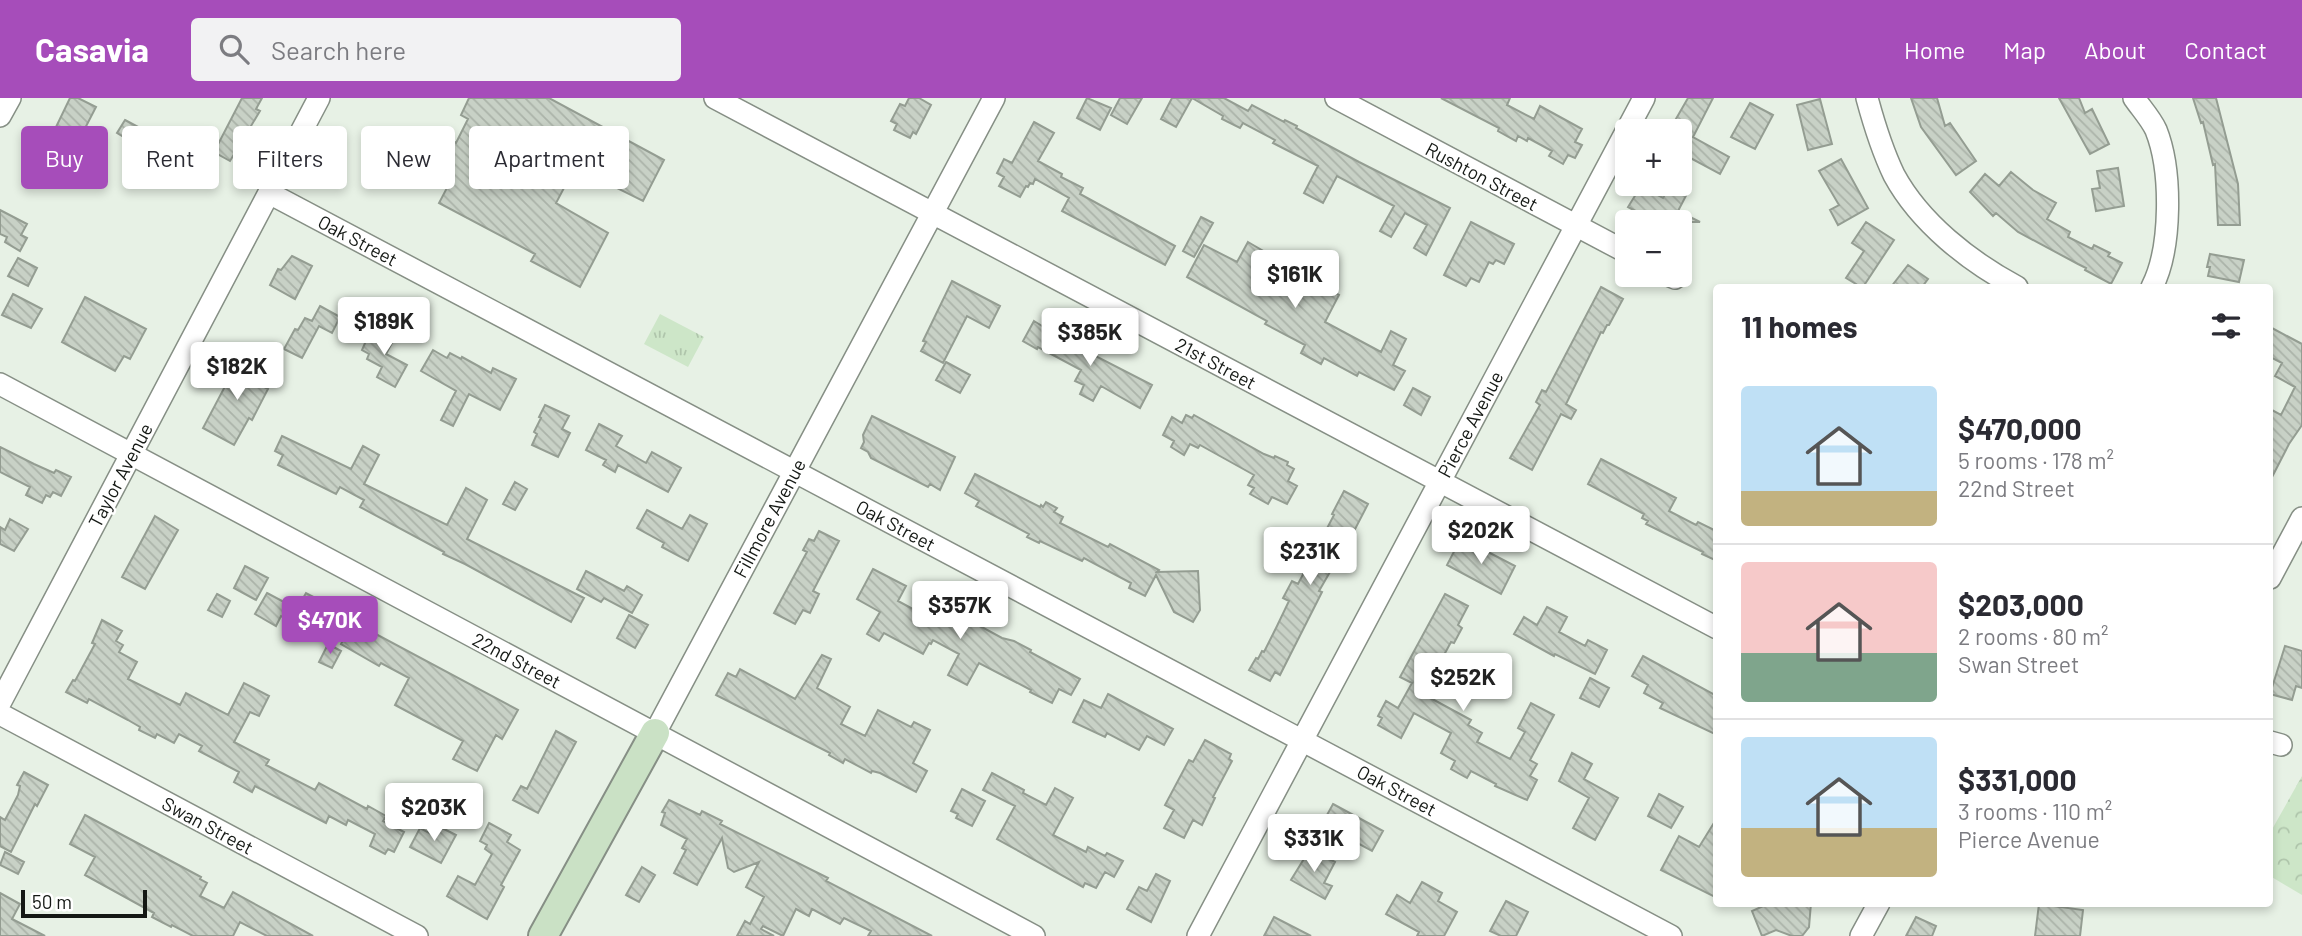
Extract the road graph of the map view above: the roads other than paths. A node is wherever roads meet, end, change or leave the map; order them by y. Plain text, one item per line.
1 (10, 98) edge
2 (319, 98) edge
3 (715, 98) edge
4 (994, 98) edge
5 (1336, 98) edge
6 (1644, 98) edge
7 (1867, 98) edge
8 (2134, 98) edge
9 (0, 116) edge
10 (269, 192) junction
11 (933, 214) junction
12 (1576, 226) junction
13 (1615, 246) edge
14 (2012, 284) edge
15 (2154, 284) edge
16 (0, 384) edge
17 (131, 454) junction
18 (794, 471) junction
19 (1440, 482) junction
20 (2302, 518) edge
21 (2273, 572) edge
22 (1713, 626) edge
23 (0, 703) edge
24 (0, 715) edge
25 (654, 733) junction
26 (1302, 740) junction
27 (1877, 907) edge
28 (416, 936) edge
29 (543, 936) edge
30 (1034, 936) edge
31 (1198, 936) edge
32 (1671, 936) edge
33 (1861, 936) edge

1 - 9 street
2 - 10 street, Taylor Avenue
3 - 11 street, 21st Street
4 - 11 street, Fillmore Avenue
5 - 12 street, Rushton Street
6 - 12 street, Pierce Avenue
7 - 14 street
8 - 15 street
10 - 17 street, Taylor Avenue
10 - 18 street, Oak Street
11 - 18 street, Fillmore Avenue
11 - 19 street, 21st Street
12 - 13 street, Rushton Street
12 - 19 street, Pierce Avenue
16 - 17 street, 22nd Street
17 - 23 street, Taylor Avenue
17 - 25 street, 22nd Street
18 - 25 street, Fillmore Avenue
18 - 26 street, Oak Street
19 - 22 street, 21st Street
19 - 26 street, Pierce Avenue
20 - 21 street
24 - 28 street, Swan Street
25 - 29 street, Fillmore Avenue
25 - 30 street, 22nd Street
26 - 31 street, Pierce Avenue
26 - 32 street, Oak Street
27 - 33 street

